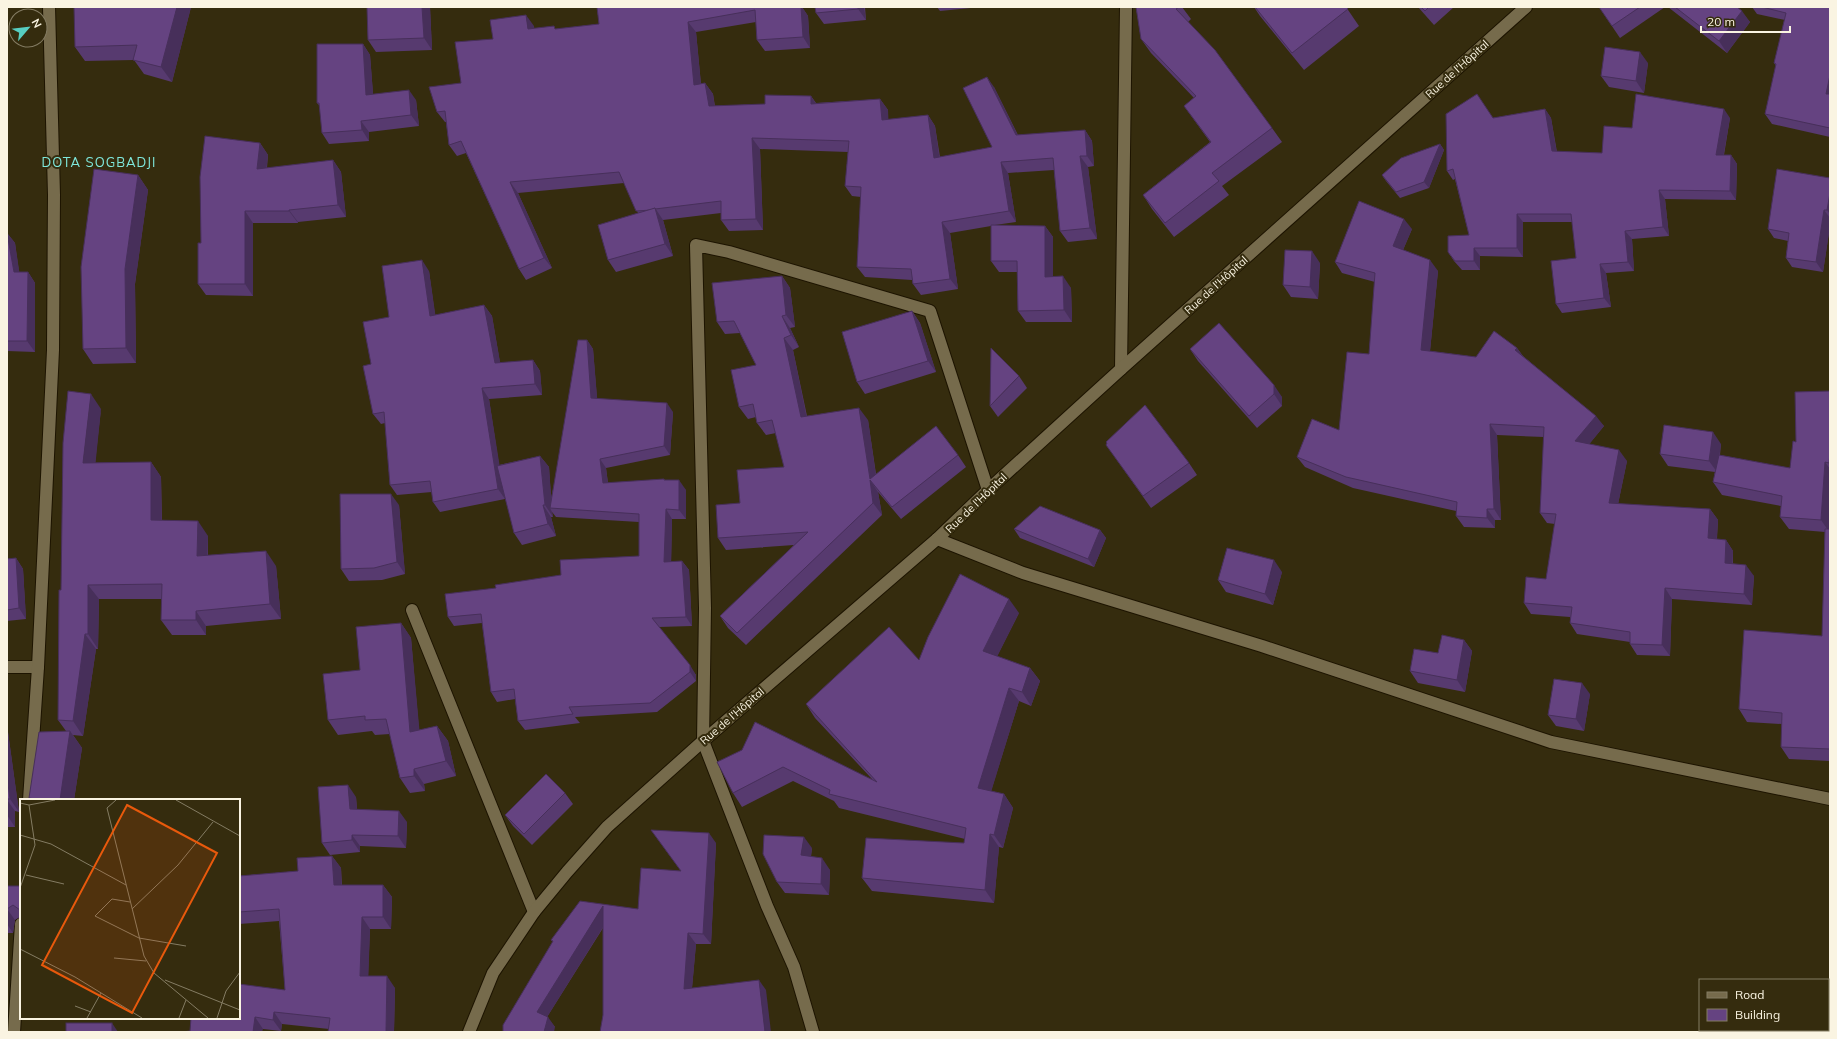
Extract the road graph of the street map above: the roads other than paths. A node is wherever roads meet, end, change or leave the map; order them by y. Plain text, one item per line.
1 (49, 7) edge
2 (1126, 7) edge
3 (1526, 7) edge
4 (1121, 369) junction
5 (988, 490) junction
6 (937, 540) junction
7 (412, 610) dead end
8 (7, 667) edge
9 (38, 667) junction
10 (703, 741) junction
11 (29, 799) edge
12 (1830, 799) edge
13 (534, 912) junction
14 (20, 939) edge
15 (14, 1032) edge
16 (469, 1032) edge
17 (813, 1032) edge

1 - 9 street
2 - 4 street
3 - 4 street, Rue de l'Hôpital
4 - 5 street, Rue de l'Hôpital
5 - 6 street, Rue de l'Hôpital
5 - 10 street
6 - 10 street, Rue de l'Hôpital
6 - 12 street
7 - 13 street
8 - 9 street
9 - 11 street
10 - 13 street, Rue de l'Hôpital
10 - 17 street
13 - 16 street, Rue de l'Hôpital
14 - 15 street

